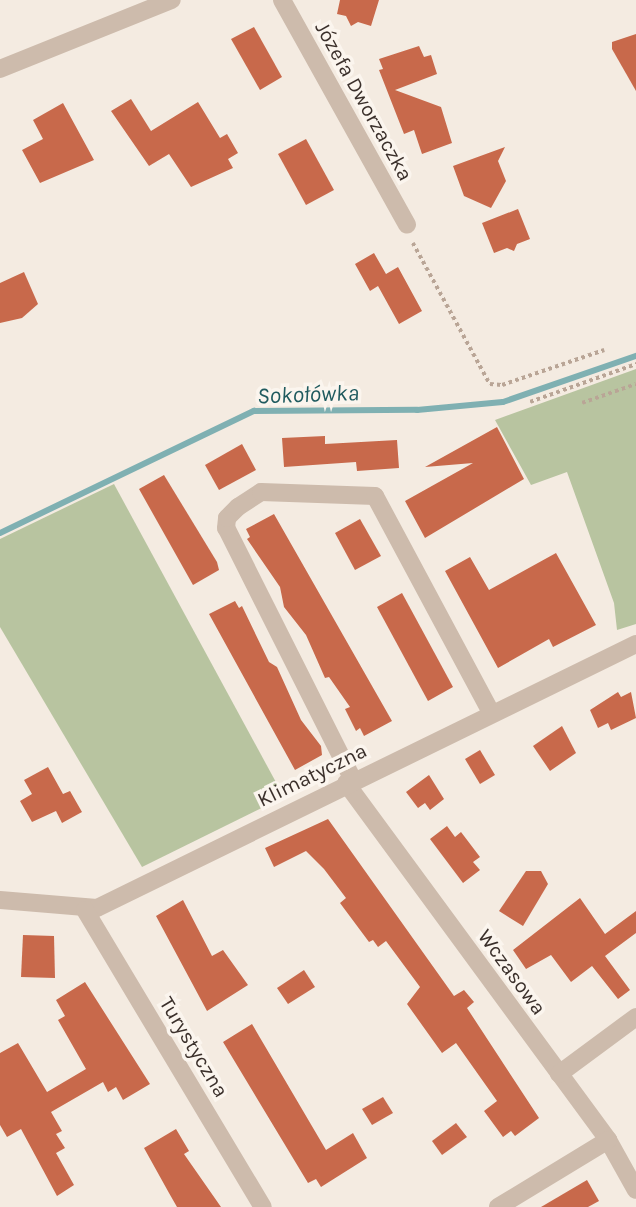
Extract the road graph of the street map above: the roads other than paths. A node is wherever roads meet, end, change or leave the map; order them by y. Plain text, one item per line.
1 (172, 0) edge
2 (282, 0) edge
3 (0, 69) edge
4 (407, 225) road end
5 (636, 644) edge
6 (492, 714) junction
7 (349, 781) junction
8 (0, 900) edge
9 (85, 910) junction
10 (636, 1017) edge
11 (559, 1074) junction
12 (608, 1140) junction
13 (636, 1190) edge
14 (263, 1207) edge
15 (498, 1207) edge

1 - 3 street
2 - 4 street, Józefa Dworzaczka
5 - 6 street, Klimatyczna
6 - 7 street, Klimatyczna
6 - 7 street, Wczasowa
7 - 9 street, Klimatyczna
7 - 11 street, Wczasowa
8 - 9 street, Klimatyczna
9 - 14 street, Turystyczna
10 - 11 street
11 - 12 street, Wczasowa
12 - 13 street, Wczasowa
12 - 15 street

